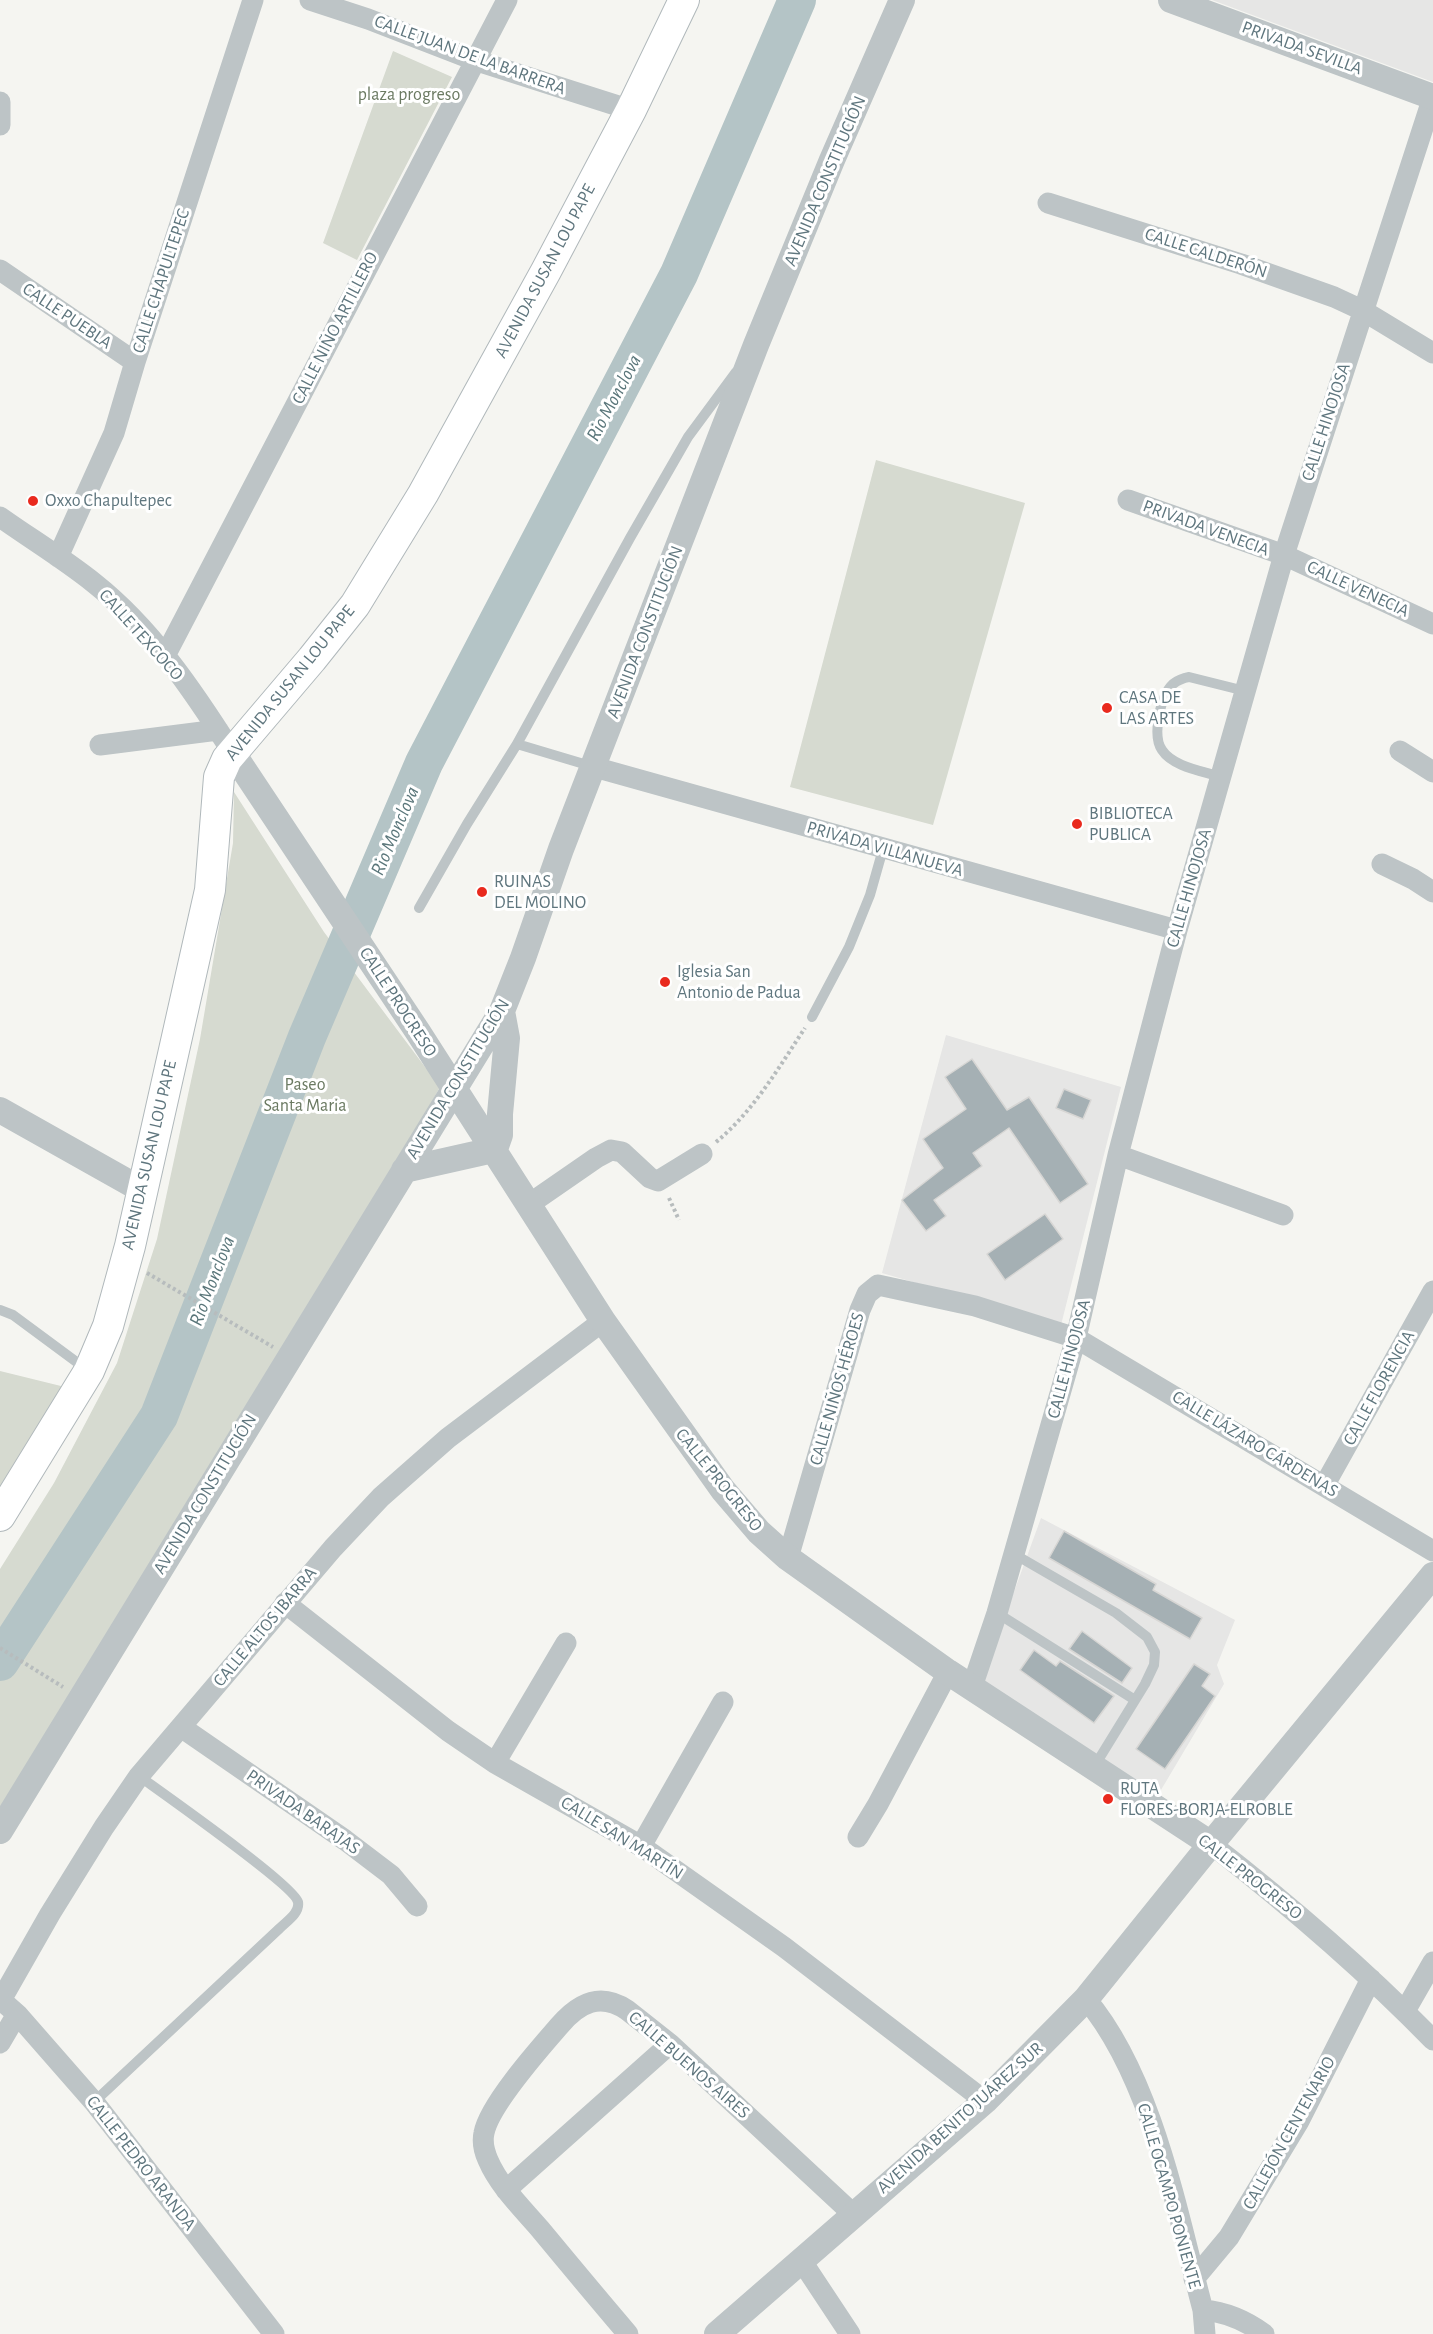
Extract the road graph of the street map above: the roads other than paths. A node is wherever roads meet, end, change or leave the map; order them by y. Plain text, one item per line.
1 (253, 0) edge
2 (310, 0) edge
3 (507, 0) edge
4 (684, 0) edge
5 (902, 0) edge
6 (1172, 0) edge
7 (371, 9) edge
8 (474, 60) junction
9 (1433, 97) edge
10 (0, 102) edge
11 (631, 110) junction
12 (0, 125) edge
13 (1048, 203) dead end
14 (0, 270) edge
15 (1362, 310) junction
16 (756, 345) junction
17 (1433, 353) edge
18 (135, 363) junction
19 (1128, 500) dead end
20 (3, 525) edge
21 (1284, 555) junction
22 (58, 557) junction
23 (1433, 624) edge
24 (165, 656) junction
25 (1245, 691) junction
26 (225, 741) junction
27 (517, 744) junction
28 (100, 745) dead end
29 (1400, 751) dead end
30 (594, 767) junction
31 (1433, 772) edge
32 (1221, 777) junction
33 (883, 849) junction
34 (1382, 864) dead end
35 (1433, 892) edge
36 (419, 908) dead end
37 (1177, 930) junction
38 (502, 1011) junction
39 (812, 1017) road end
40 (454, 1088) junction
41 (0, 1110) edge
42 (494, 1151) junction
43 (702, 1154) road end
44 (1118, 1155) junction
45 (404, 1170) junction
46 (142, 1190) junction
47 (528, 1205) junction
48 (1283, 1215) dead end
49 (1433, 1291) edge
50 (0, 1310) edge
51 (603, 1321) junction
52 (1076, 1338) junction
53 (89, 1371) junction
54 (1324, 1486) junction
55 (0, 1516) edge
56 (1433, 1551) edge
57 (1014, 1554) junction
58 (788, 1558) junction
59 (1433, 1575) edge
60 (285, 1603) junction
61 (997, 1613) junction
62 (566, 1643) dead end
63 (948, 1672) junction
64 (972, 1687) junction
65 (1135, 1700) junction
66 (723, 1702) dead end
67 (181, 1727) junction
68 (495, 1763) junction
69 (1094, 1767) junction
70 (139, 1776) junction
71 (0, 1831) edge
72 (858, 1837) dead end
73 (1211, 1844) junction
74 (641, 1846) junction
75 (417, 1906) dead end
76 (1433, 1962) edge
77 (1371, 1978) junction
78 (1086, 1999) junction
79 (6, 2004) edge
80 (1405, 2011) junction
81 (1433, 2040) edge
82 (0, 2043) edge
83 (670, 2044) junction
84 (985, 2101) junction
85 (94, 2102) junction
86 (506, 2190) junction
87 (853, 2214) junction
88 (801, 2260) junction
89 (1194, 2279) junction
90 (1203, 2310) junction
91 (274, 2334) edge
92 (628, 2334) edge
93 (717, 2334) edge
94 (850, 2334) edge
95 (1205, 2334) edge
96 (1263, 2334) edge

1 - 18 street, CALLE CHAPULTEPEC
2 - 7 street, CALLE JUAN DE LA BARRERA
3 - 8 street, CALLE NIÑO ARTILLERO
4 - 11 main road, AVENIDA SUSAN LOU PAPE
5 - 16 street, AVENIDA CONSTITUCIÓN
6 - 9 street, PRIVADA SEVILLA
7 - 8 street, CALLE JUAN DE LA BARRERA
8 - 11 street, CALLE JUAN DE LA BARRERA
8 - 24 street, CALLE NIÑO ARTILLERO
9 - 15 street, CALLE HINOJOSA
10 - 12 street
11 - 26 main road, AVENIDA SUSAN LOU PAPE
13 - 15 street, CALLE CALDERÓN
14 - 18 street, CALLE PUEBLA
15 - 17 street, CALLE CALDERÓN
15 - 21 street, CALLE HINOJOSA
16 - 27 lane
16 - 30 street, AVENIDA CONSTITUCIÓN
18 - 22 street, CALLE CHAPULTEPEC
19 - 21 street, PRIVADA VENECIA
20 - 22 street, CALLE TEXCOCO
21 - 23 street, CALLE VENECIA
21 - 25 street, CALLE HINOJOSA
22 - 24 street, CALLE TEXCOCO
24 - 26 street, CALLE TEXCOCO
25 - 32 street, CALLE HINOJOSA
25 - 32 lane
26 - 28 street
26 - 40 street, CALLE PROGRESO
26 - 46 main road, AVENIDA SUSAN LOU PAPE
27 - 30 lane
27 - 36 lane
29 - 31 street
30 - 33 street, PRIVADA VILLANUEVA
30 - 38 street, AVENIDA CONSTITUCIÓN
32 - 37 street, CALLE HINOJOSA
33 - 37 street, PRIVADA VILLANUEVA
33 - 39 lane
34 - 35 street
37 - 44 street, CALLE HINOJOSA
38 - 40 street, AVENIDA CONSTITUCIÓN
38 - 42 street
40 - 42 street, CALLE PROGRESO
40 - 45 street, AVENIDA CONSTITUCIÓN
41 - 46 street
42 - 45 street
42 - 47 street, CALLE PROGRESO
43 - 47 street
44 - 48 street
44 - 52 street, CALLE HINOJOSA
45 - 71 street, AVENIDA CONSTITUCIÓN
46 - 53 main road, AVENIDA SUSAN LOU PAPE
47 - 51 street, CALLE PROGRESO
49 - 54 street, CALLE FLORENCIA
50 - 53 lane
51 - 58 street, CALLE PROGRESO
51 - 60 street, CALLE ALTOS IBARRA
52 - 54 street, CALLE LÁZARO CÁRDENAS
52 - 57 street, CALLE HINOJOSA
52 - 58 street, CALLE NIÑOS HÉROES
53 - 55 main road, AVENIDA SUSAN LOU PAPE
54 - 56 street, CALLE LÁZARO CÁRDENAS
57 - 61 street, CALLE HINOJOSA
57 - 65 lane
58 - 63 street, CALLE PROGRESO
59 - 73 street, AVENIDA BENITO JUÁREZ SUR
60 - 67 street, CALLE ALTOS IBARRA
60 - 68 street, CALLE SAN MARTÍN
61 - 64 street, CALLE HINOJOSA
61 - 65 lane
62 - 68 street
63 - 64 street, CALLE PROGRESO
63 - 72 street
64 - 69 street, CALLE PROGRESO
65 - 69 lane
66 - 74 street
67 - 70 street, CALLE ALTOS IBARRA
67 - 75 street, PRIVADA BARAJAS
68 - 74 street, CALLE SAN MARTÍN
69 - 73 street, CALLE PROGRESO
70 - 79 street, CALLE ALTOS IBARRA
70 - 85 lane
73 - 77 street, CALLE PROGRESO
73 - 78 street, AVENIDA BENITO JUÁREZ SUR
74 - 84 street, CALLE SAN MARTÍN
76 - 80 street
77 - 80 street, CALLE PROGRESO
77 - 89 street, CALLEJÓN CENTENARIO
78 - 84 street, AVENIDA BENITO JUÁREZ SUR
78 - 89 street, CALLE OCAMPO PONIENTE
79 - 82 street, CALLE ALTOS IBARRA
79 - 85 street, CALLE PEDRO ARANDA
80 - 81 street, CALLE PROGRESO
83 - 86 street
83 - 86 street, CALLE BUENOS AIRES
83 - 87 street, CALLE BUENOS AIRES
84 - 87 street, AVENIDA BENITO JUÁREZ SUR
85 - 91 street, CALLE PEDRO ARANDA
86 - 92 street, CALLE BUENOS AIRES
87 - 88 street, AVENIDA BENITO JUÁREZ SUR
88 - 93 street, AVENIDA BENITO JUÁREZ SUR
88 - 94 street
89 - 90 street, CALLE OCAMPO PONIENTE
90 - 95 street, CALLE OCAMPO PONIENTE
90 - 96 street

